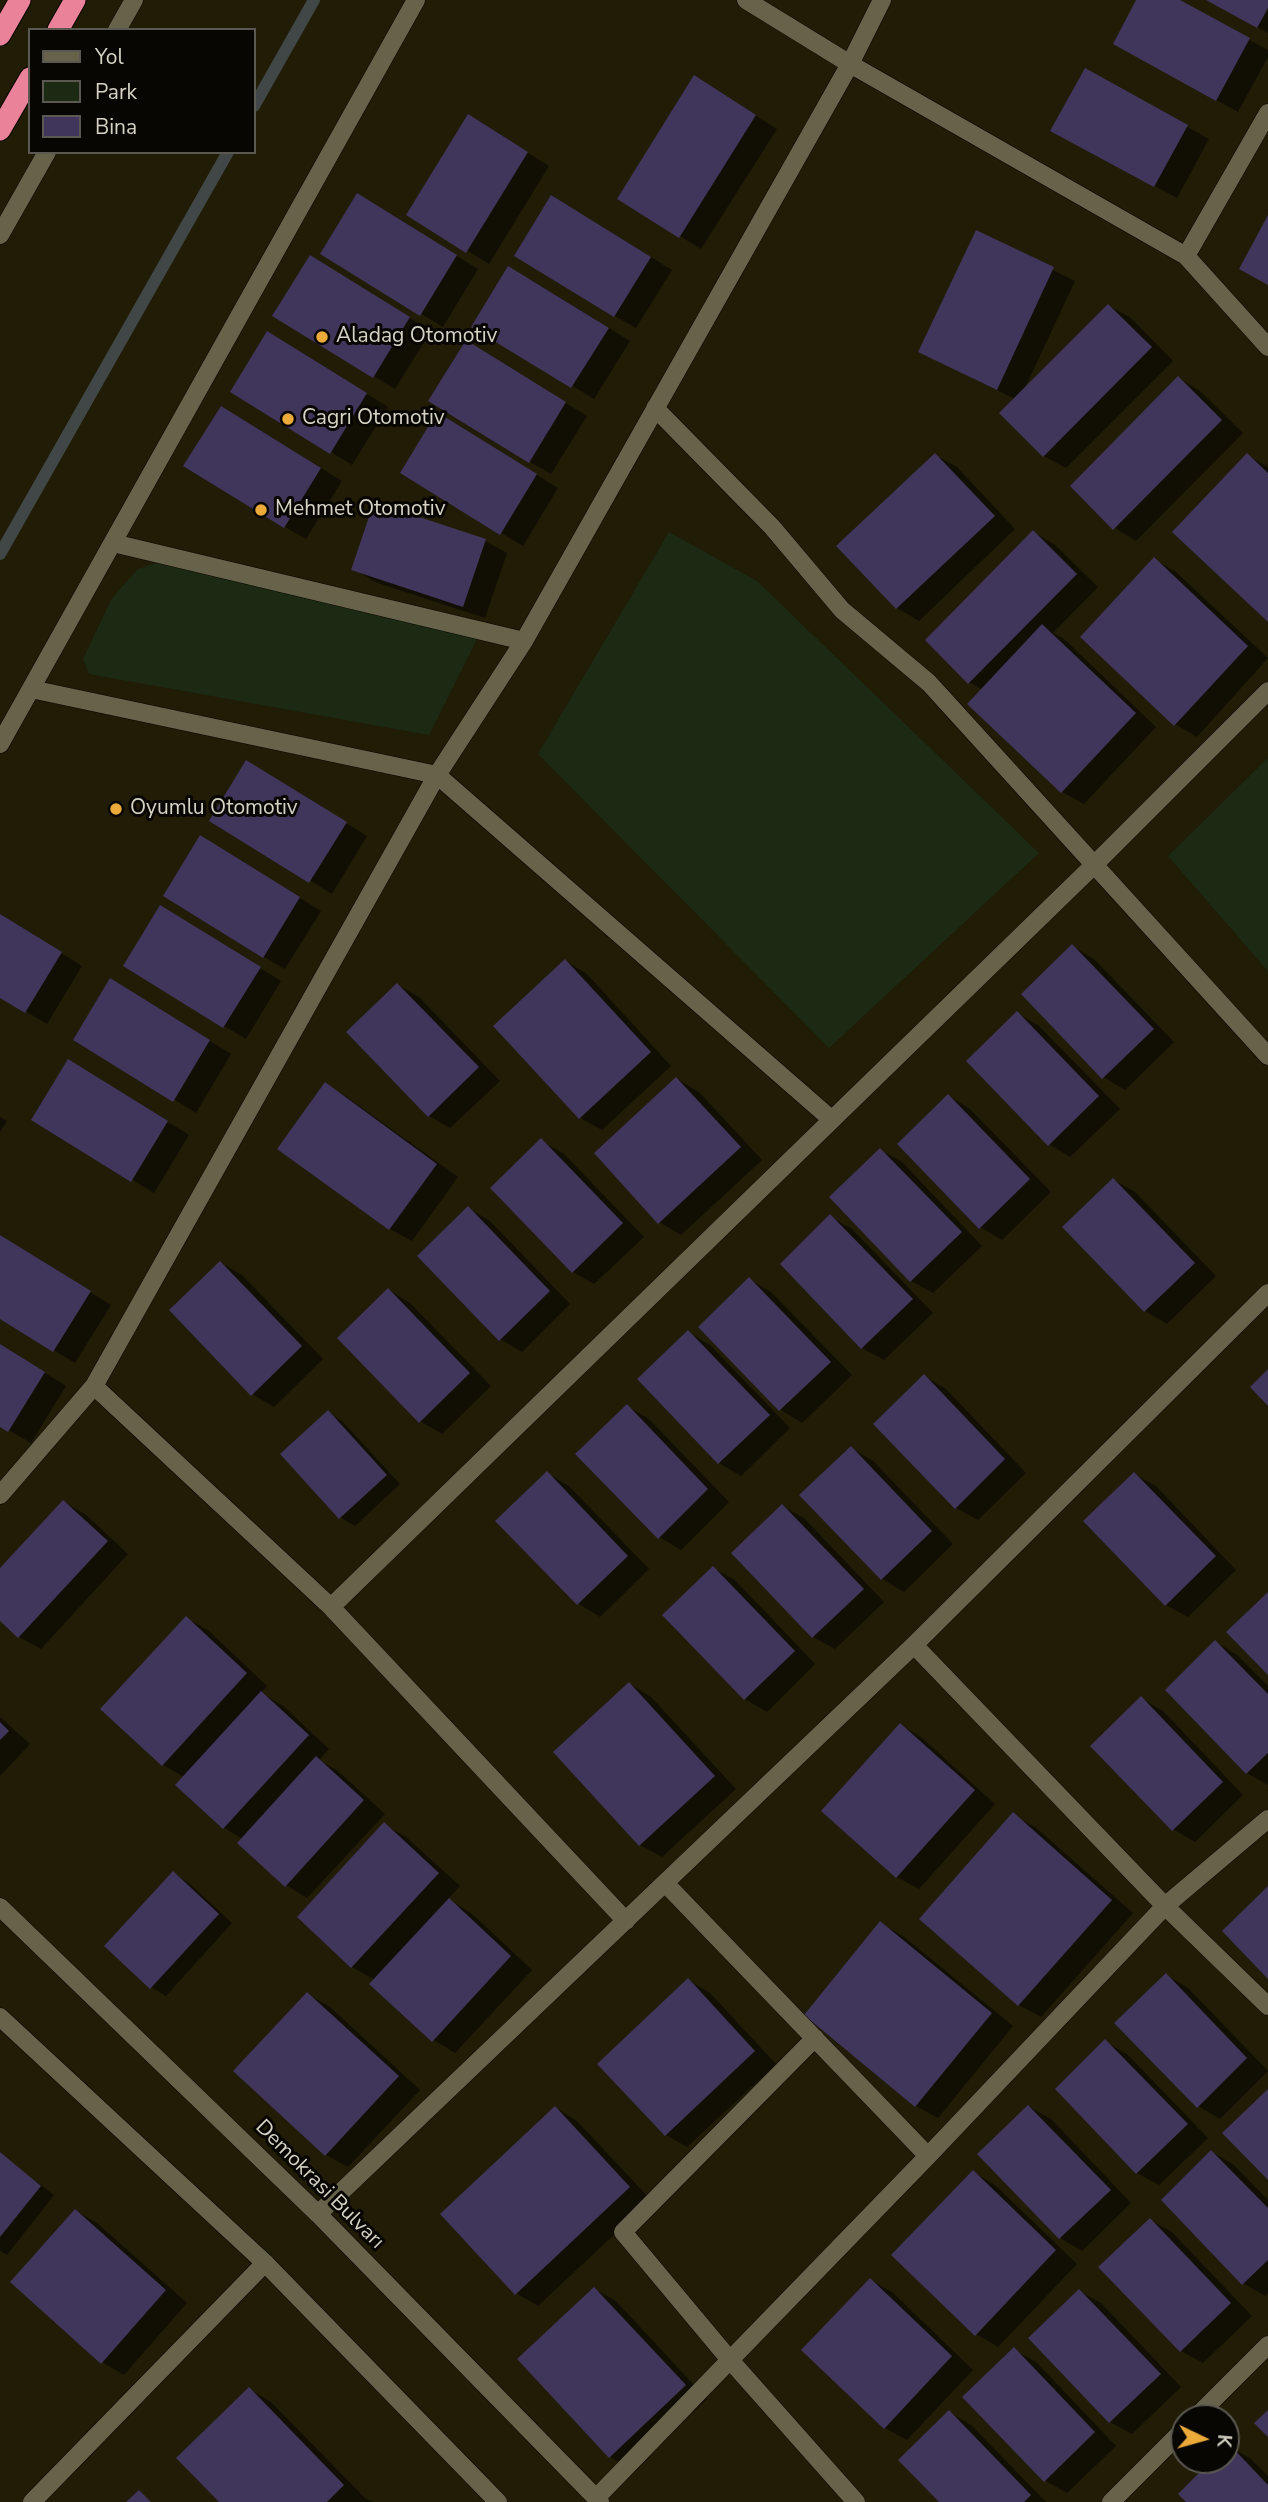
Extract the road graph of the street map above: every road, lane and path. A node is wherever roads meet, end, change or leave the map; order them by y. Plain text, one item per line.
1 (20, 0) edge
2 (75, 0) edge
3 (134, 0) edge
4 (416, 0) edge
5 (746, 0) edge
6 (882, 0) edge
7 (59, 28) edge
8 (118, 28) edge
9 (0, 35) edge
10 (850, 64) junction
11 (28, 81) edge
12 (1268, 113) edge
13 (0, 130) edge
14 (46, 154) edge
15 (0, 235) edge
16 (1186, 256) junction
17 (1268, 346) edge
18 (655, 408) junction
19 (113, 543) junction
20 (524, 641) junction
21 (31, 689) junction
22 (1268, 691) edge
23 (0, 744) edge
24 (437, 775) junction
25 (1095, 864) junction
26 (1268, 1056) edge
27 (831, 1119) junction
28 (1268, 1293) edge
29 (94, 1386) junction
30 (0, 1495) edge
31 (331, 1607) junction
32 (914, 1645) junction
33 (1268, 1819) edge
34 (665, 1883) junction
35 (1165, 1906) junction
36 (0, 1907) edge
37 (626, 1921) junction
38 (1268, 2006) edge
39 (0, 2017) edge
40 (815, 2038) junction
41 (928, 2156) junction
42 (318, 2214) junction
43 (265, 2263) junction
44 (1268, 2345) edge
45 (730, 2360) junction
46 (1209, 2404) edge
47 (1170, 2443) edge
48 (598, 2500) edge
49 (32, 2502) edge
50 (498, 2502) edge
51 (856, 2502) edge
52 (1111, 2502) edge

1 - 9 highway
2 - 7 highway
3 - 8 street
4 - 19 street
5 - 10 street
6 - 10 street
10 - 16 street
10 - 18 street
11 - 13 highway
12 - 16 street
14 - 15 street
16 - 17 street
18 - 20 street
18 - 25 street
19 - 20 street
19 - 21 street
20 - 24 street
21 - 23 street
21 - 24 street
22 - 25 street
24 - 27 street
24 - 29 street
25 - 26 street
25 - 27 street
27 - 31 street
28 - 32 street
29 - 30 street
29 - 31 street
31 - 37 street
32 - 34 street
32 - 35 street
33 - 35 street
34 - 37 street
34 - 40 street
35 - 38 street
35 - 41 street
36 - 42 street, Demokrasi Bulvarı
37 - 42 street
39 - 43 street
40 - 41 street
40 - 45 street
41 - 45 street
42 - 48 street, Demokrasi Bulvarı
43 - 49 street
43 - 50 street
44 - 46 street
45 - 48 street
45 - 51 street
47 - 52 street

